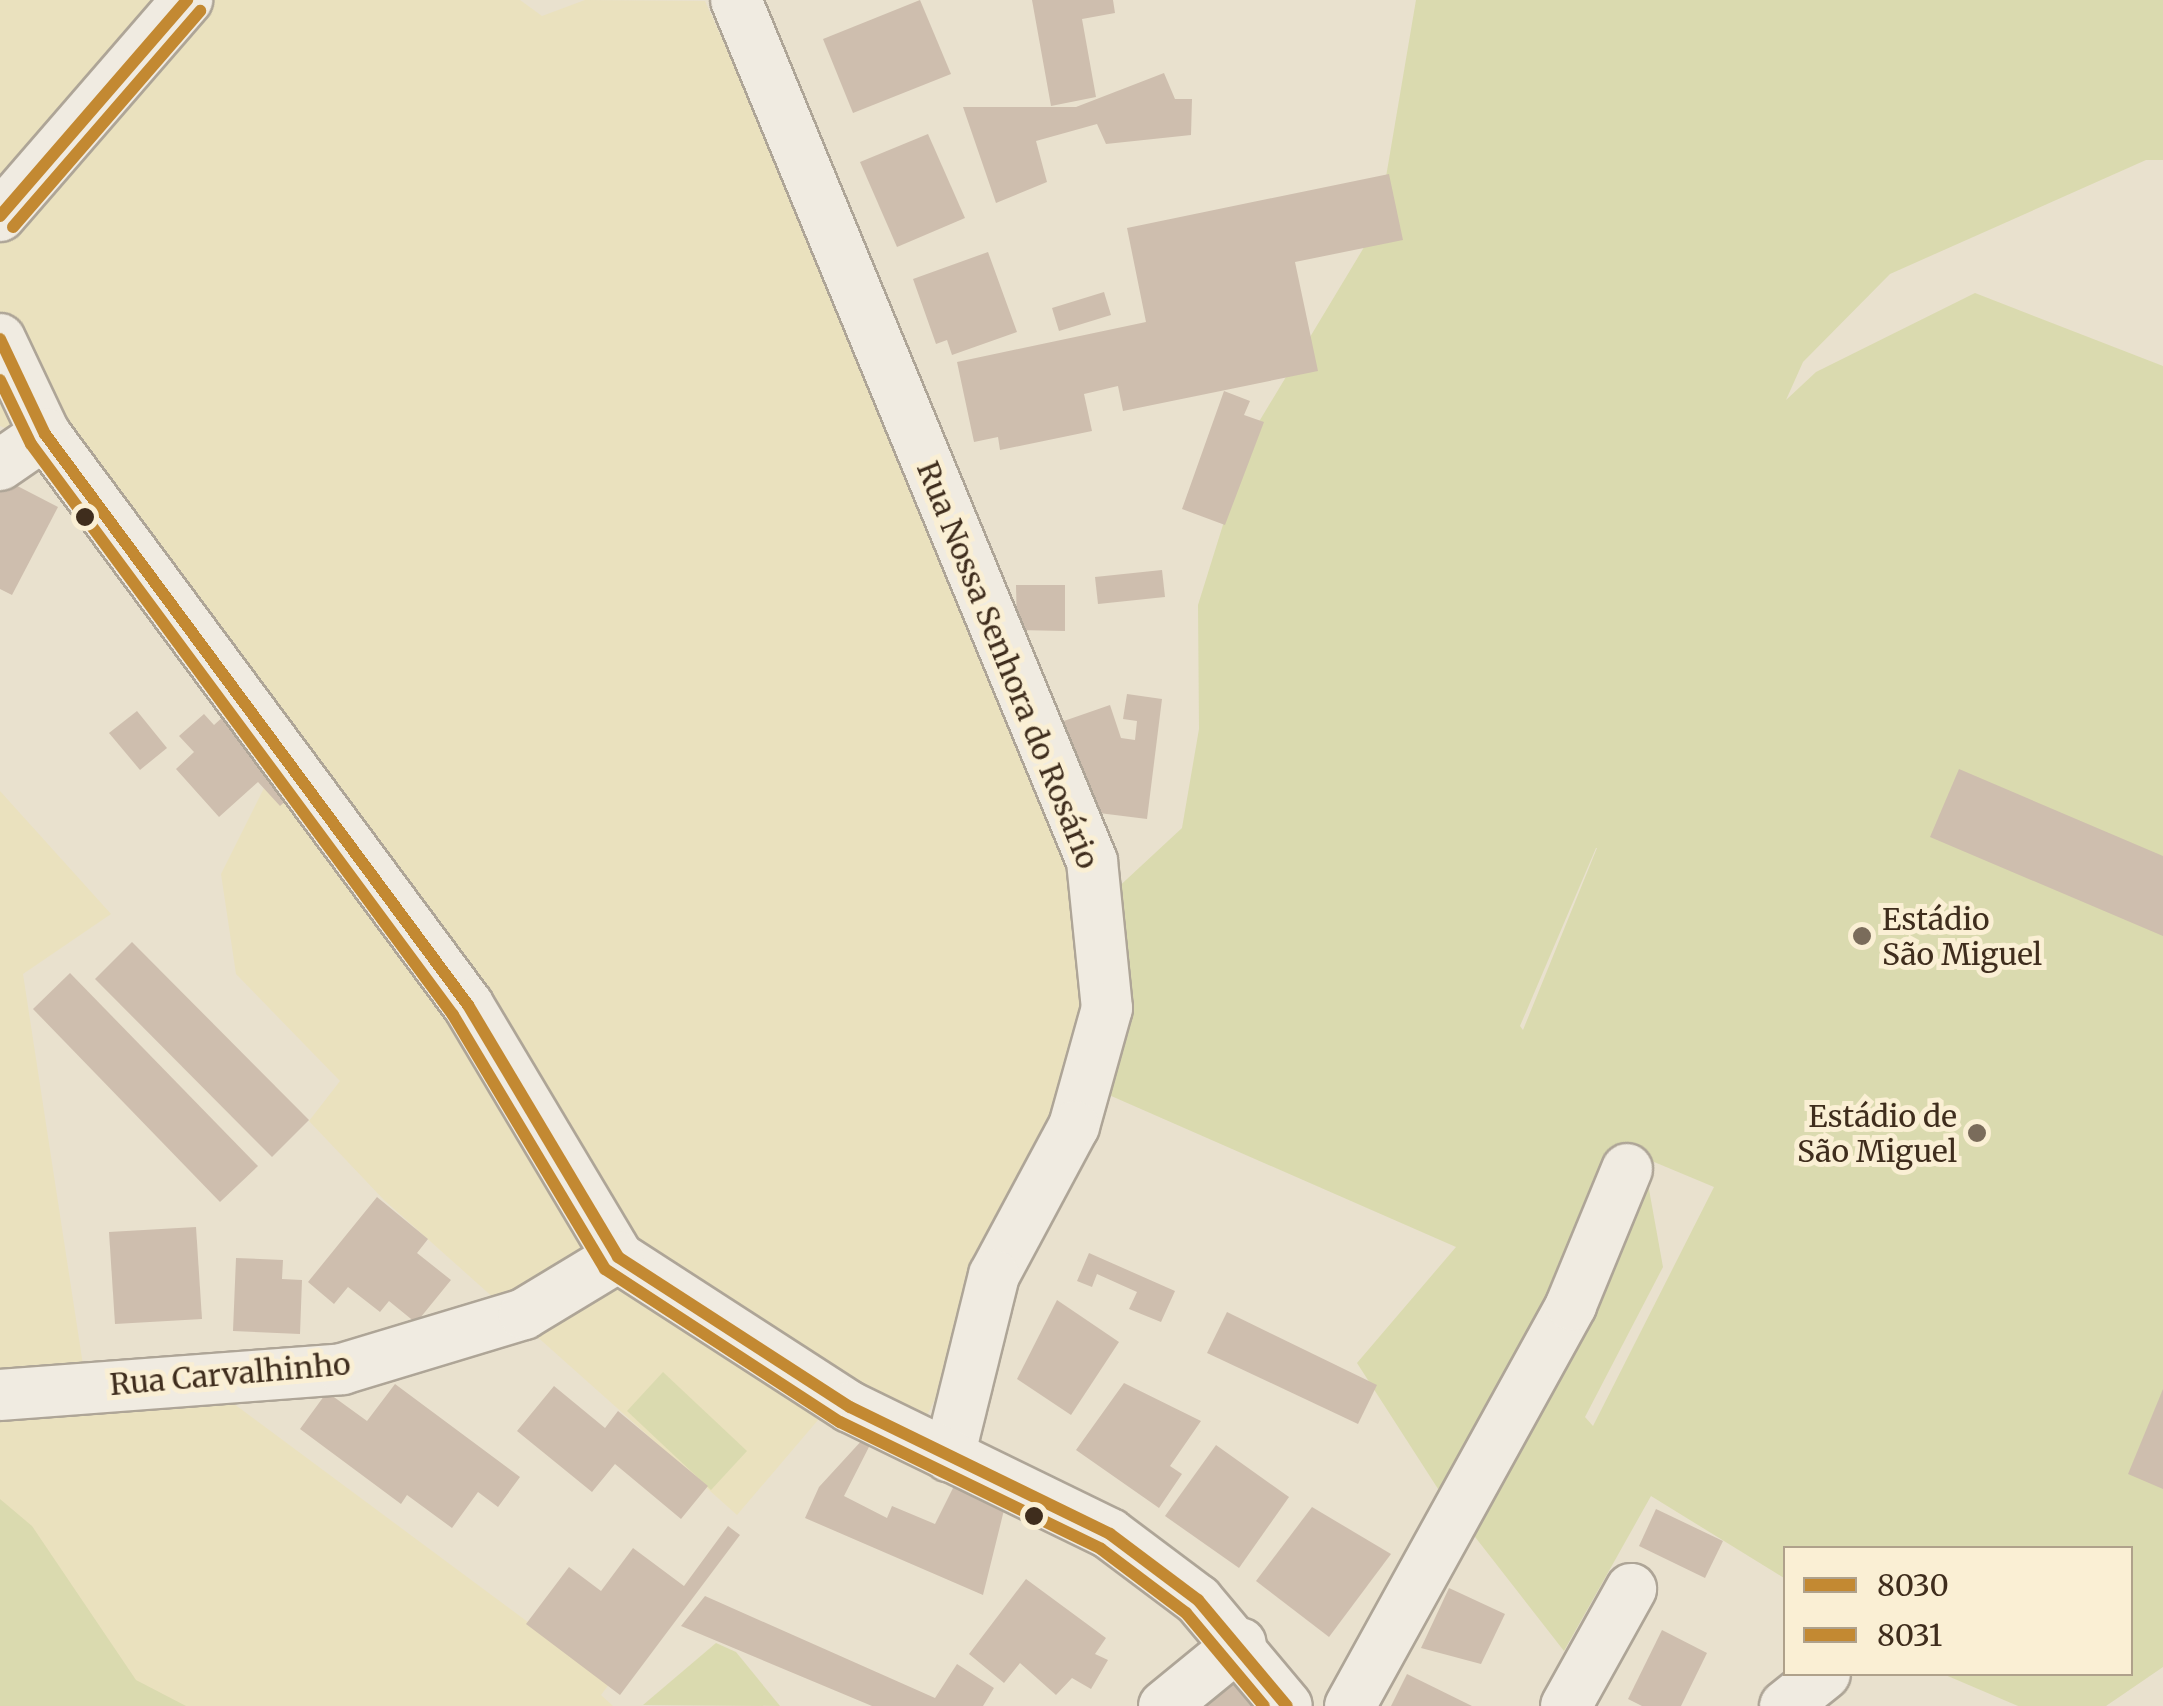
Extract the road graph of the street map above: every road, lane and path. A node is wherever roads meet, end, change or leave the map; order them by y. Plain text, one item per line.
1 (187, 0) edge
2 (736, 0) edge
3 (0, 216) edge
4 (0, 339) edge
5 (45, 434) junction
6 (0, 465) edge
7 (1627, 1169) dead end
8 (618, 1257) junction
9 (0, 1395) edge
10 (949, 1456) junction
11 (1632, 1589) dead end
12 (1241, 1643) junction
13 (1822, 1676) edge
14 (1842, 1676) edge
15 (1164, 1706) edge
16 (1287, 1706) edge
17 (1350, 1706) edge
18 (1566, 1706) edge
19 (1785, 1706) edge
20 (1828, 1706) edge

1 - 3 street
2 - 10 street, Rua Nossa Senhora do Rosário
4 - 5 street
5 - 6 street
5 - 8 street
7 - 17 street
8 - 9 street, Rua Carvalhinho
8 - 10 street
10 - 12 street
11 - 18 street
12 - 15 street
12 - 16 street
13 - 19 street
14 - 20 street

